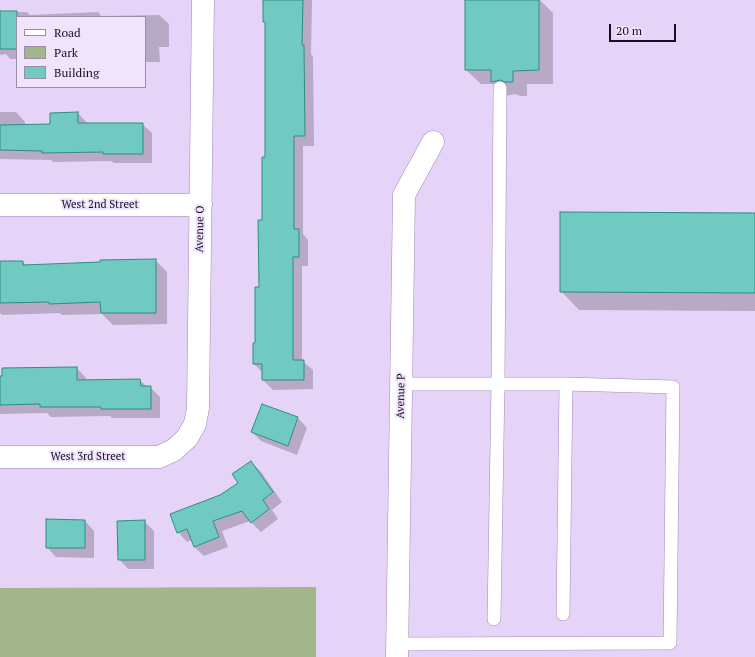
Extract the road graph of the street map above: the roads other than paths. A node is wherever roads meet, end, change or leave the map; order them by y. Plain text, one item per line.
1 (203, 0) edge
2 (500, 88) dead end
3 (433, 142) dead end
4 (0, 205) edge
5 (201, 205) junction
6 (401, 384) junction
7 (498, 384) junction
8 (566, 384) junction
9 (174, 450) joint
10 (0, 457) edge
11 (563, 614) dead end
12 (494, 620) dead end
13 (397, 650) edge

1 - 5 street, Avenue O
2 - 7 lane
3 - 6 street, Avenue P
4 - 5 street, West 2nd Street
5 - 9 street, Avenue O
6 - 7 lane
6 - 13 street, Avenue P
7 - 8 lane
7 - 12 lane
8 - 11 lane
8 - 13 lane
9 - 10 street, West 3rd Street

